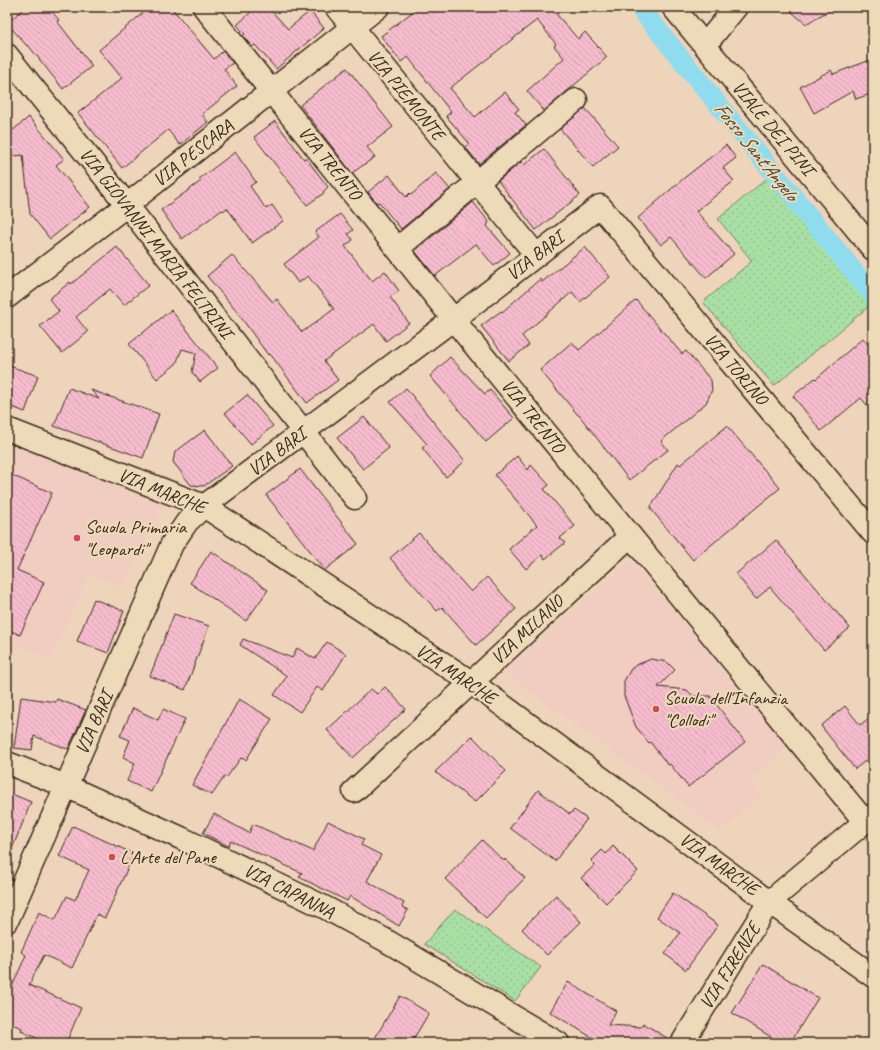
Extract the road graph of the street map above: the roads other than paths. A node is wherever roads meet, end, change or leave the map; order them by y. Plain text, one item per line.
1 (204, 7) edge
2 (336, 7) edge
3 (378, 7) edge
4 (673, 7) edge
5 (736, 7) edge
6 (352, 27) junction
7 (705, 46) junction
8 (7, 55) edge
9 (272, 91) junction
10 (576, 100) dead end
11 (476, 182) junction
12 (127, 205) junction
13 (600, 206) joint
14 (398, 248) junction
15 (873, 249) edge
16 (536, 256) junction
17 (7, 297) edge
18 (454, 319) junction
19 (7, 429) edge
20 (304, 432) junction
21 (355, 498) dead end
22 (204, 506) junction
23 (873, 532) edge
24 (630, 536) junction
25 (471, 682) junction
26 (7, 763) edge
27 (66, 786) junction
28 (354, 791) dead end
29 (869, 818) edge
30 (769, 902) junction
31 (7, 921) edge
32 (873, 976) edge
33 (558, 1043) edge
34 (682, 1043) edge

1 - 9 street, VIA TRENTO
2 - 6 street, VIA PIEMONTE
3 - 6 street, VIA PESCARA
4 - 7 street, VIALE DEI PINI
5 - 7 street
6 - 9 street, VIA PESCARA
6 - 11 street, VIA PIEMONTE
7 - 15 street, VIALE DEI PINI
8 - 12 street, VIA GIOVANNI MARIA FELTRINI
9 - 12 street, VIA PESCARA
9 - 14 street, VIA TRENTO
10 - 11 street
11 - 14 street
11 - 16 street, VIA PIEMONTE
12 - 17 street, VIA PESCARA
12 - 20 street, VIA GIOVANNI MARIA FELTRINI
13 - 16 street, VIA BARI
13 - 23 street, VIA TORINO
14 - 18 street, VIA TRENTO
16 - 18 street, VIA BARI
18 - 20 street, VIA BARI
18 - 24 street, VIA TRENTO
19 - 22 street, VIA MARCHE
20 - 21 street, VIA GIOVANNI MARIA FELTRINI
20 - 22 street, VIA BARI
22 - 25 street, VIA MARCHE
22 - 27 street, VIA BARI
24 - 25 street, VIA MILANO
24 - 29 street, VIA TRENTO
25 - 28 street, VIA MILANO
25 - 30 street, VIA MARCHE
26 - 27 street, VIA CAPANNA
27 - 31 street, VIA BARI
27 - 33 street, VIA CAPANNA
29 - 30 street, VIA FIRENZE
30 - 32 street, VIA MARCHE
30 - 34 street, VIA FIRENZE

